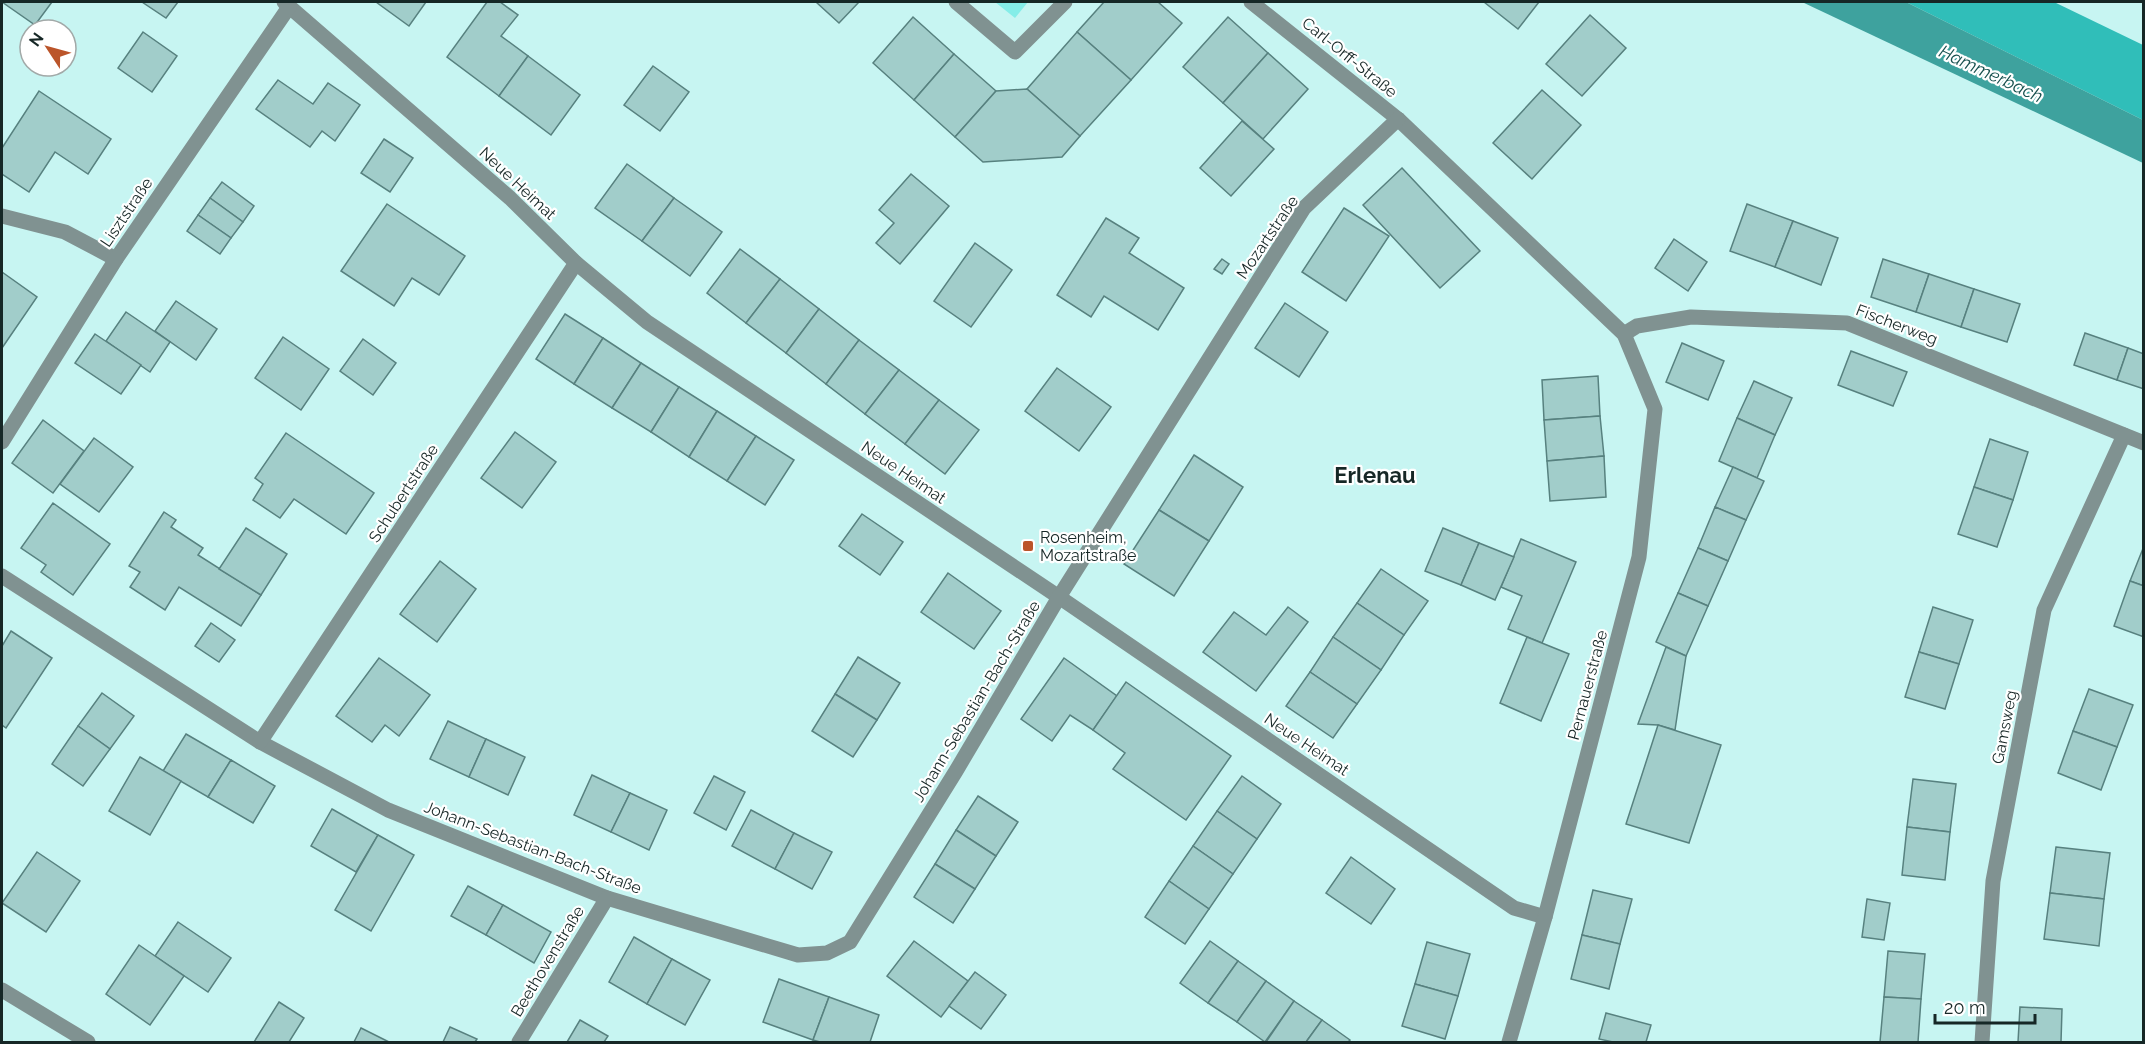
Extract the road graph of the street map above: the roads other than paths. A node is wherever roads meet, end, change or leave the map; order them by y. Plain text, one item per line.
1 (956, 2) edge
2 (1065, 2) edge
3 (1251, 2) edge
4 (286, 4) edge
5 (1398, 119) junction
6 (2, 216) edge
7 (116, 259) junction
8 (576, 263) junction
9 (1624, 334) junction
10 (2124, 435) junction
11 (2, 442) edge
12 (2144, 443) edge
13 (2, 576) edge
14 (1059, 597) junction
15 (260, 742) junction
16 (607, 898) junction
17 (1545, 917) junction
18 (2, 990) edge
19 (88, 1042) edge
20 (519, 1042) edge
21 (1509, 1042) edge
22 (1982, 1042) edge

1 - 2 street
3 - 5 street, Carl-Orff-Straße
4 - 7 street, Lisztstraße
4 - 8 street, Neue Heimat
5 - 9 street
5 - 14 street, Mozartstraße
6 - 7 street
7 - 11 street, Lisztstraße
8 - 14 street, Neue Heimat
8 - 15 street, Schubertstraße
9 - 10 street, Fischerweg
9 - 17 street, Pernauerstraße
10 - 12 street, Fischerweg
10 - 22 street, Gamsweg
13 - 15 street, Johann-Sebastian-Bach-Straße
14 - 16 street, Johann-Sebastian-Bach-Straße
14 - 17 street, Neue Heimat
15 - 16 street, Johann-Sebastian-Bach-Straße
16 - 20 street, Beethovenstraße
17 - 21 street, Pernauerstraße
18 - 19 street

